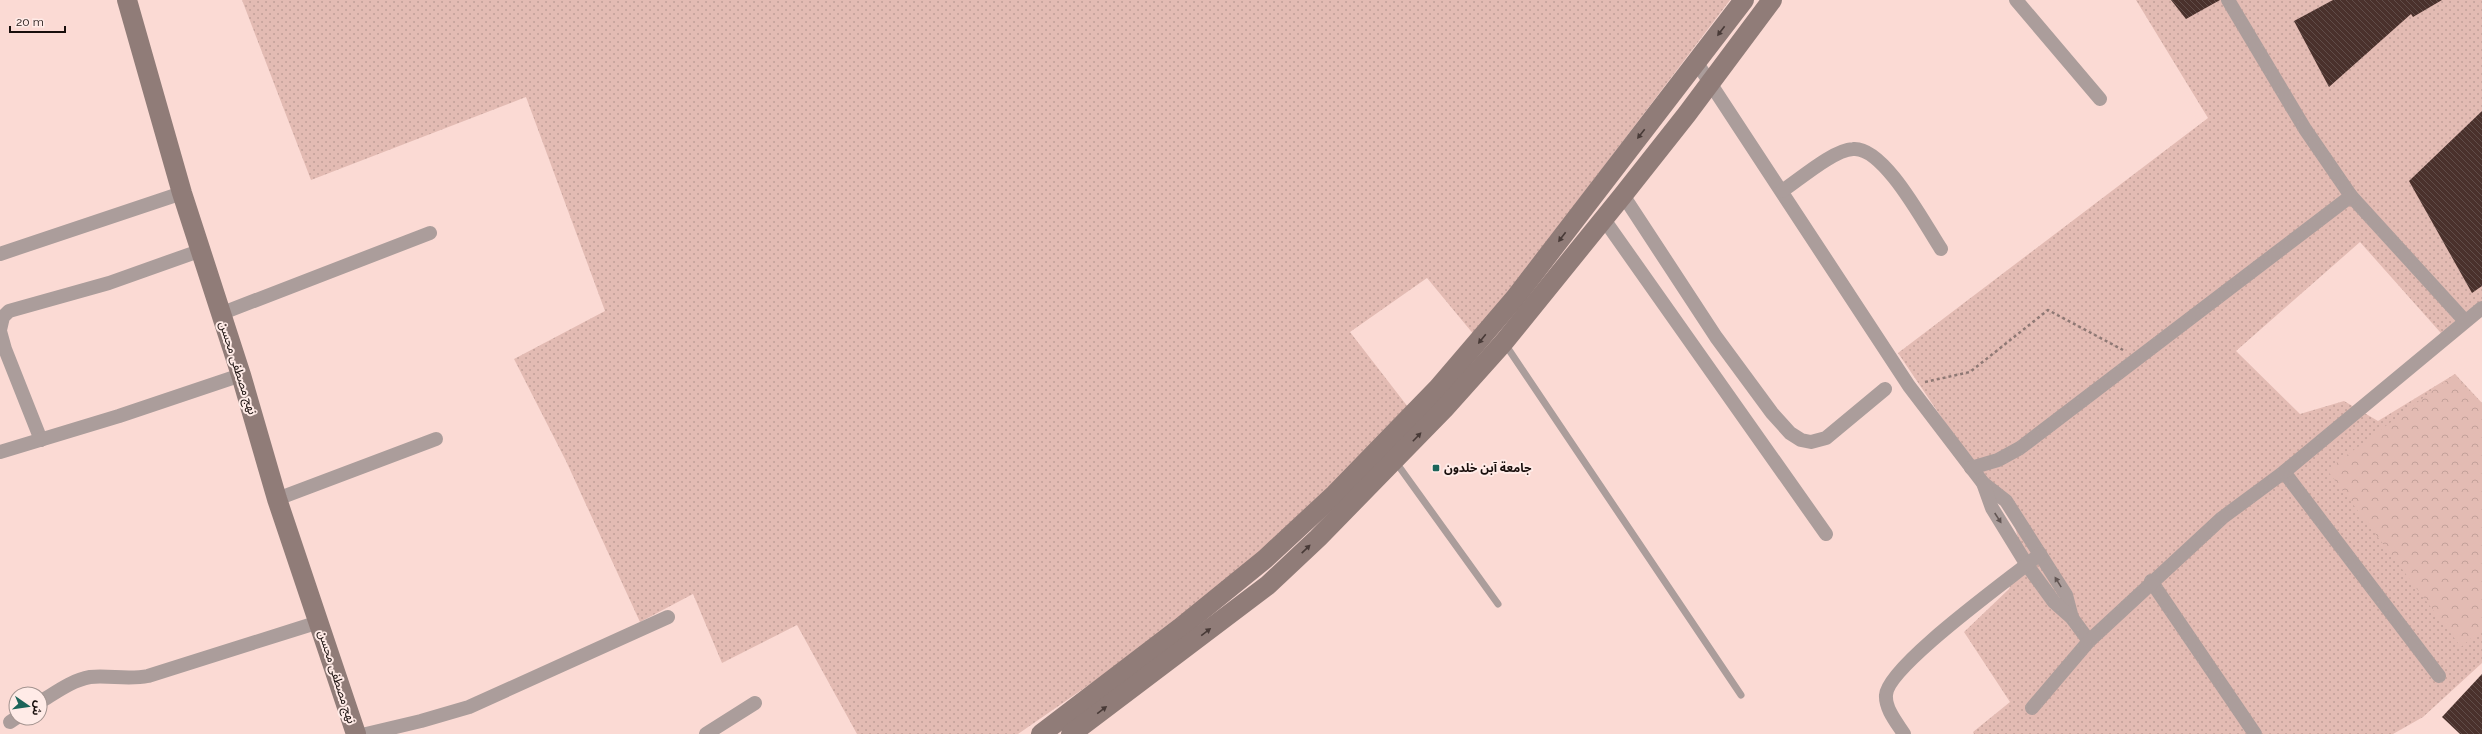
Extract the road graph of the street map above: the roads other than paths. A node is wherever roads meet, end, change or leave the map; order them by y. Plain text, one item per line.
1 (127, 0) edge
2 (1744, 0) edge
3 (1772, 0) edge
4 (2016, 0) edge
5 (2228, 0) edge
6 (1697, 63) junction
7 (1710, 83) junction
8 (2100, 99) dead end
9 (1782, 191) junction
10 (182, 193) junction
11 (1623, 195) junction
12 (2351, 196) junction
13 (1604, 218) junction
14 (430, 233) dead end
15 (1941, 249) dead end
16 (202, 250) junction
17 (0, 254) edge
18 (2482, 308) edge
19 (220, 314) junction
20 (2465, 321) junction
21 (0, 330) edge
22 (1504, 342) junction
23 (241, 375) junction
24 (1885, 389) dead end
25 (436, 439) dead end
26 (41, 440) junction
27 (0, 452) edge
28 (1394, 460) junction
29 (1971, 468) junction
30 (2284, 472) junction
31 (1983, 483) junction
32 (277, 499) junction
33 (1826, 534) dead end
34 (2040, 554) junction
35 (2027, 565) junction
36 (2151, 582) junction
37 (1498, 604) dead end
38 (668, 617) dead end
39 (2072, 618) junction
40 (319, 622) junction
41 (2089, 641) junction
42 (2439, 676) dead end
43 (1741, 695) dead end
44 (48, 697) edge
45 (755, 703) dead end
46 (2032, 708) dead end
47 (356, 734) edge
48 (366, 734) edge
49 (706, 734) edge
50 (1041, 734) edge
51 (1071, 734) edge
52 (1904, 734) edge
53 (2255, 734) edge

1 - 10 main road, نهج مصطفى محسن
2 -> 6 main road
3 - 7 main road
4 - 8 street
5 - 12 street
6 - 7 street
6 -> 50 main road
7 - 9 street
7 - 11 main road
9 - 15 street
9 - 29 street
10 - 16 main road, نهج مصطفى محسن
10 - 17 street
11 - 13 main road
11 - 24 street
12 - 20 street
12 - 29 street
13 - 22 main road
13 - 33 street
14 - 19 street
16 - 19 main road, نهج مصطفى محسن
16 - 21 street
18 - 20 street
19 - 23 main road, نهج مصطفى محسن
20 - 30 street
21 - 26 street
28 -> 22 main road
22 - 43 lane
23 - 26 street
23 - 32 main road, نهج مصطفى محسن
25 - 32 street
26 - 27 street
28 - 37 lane
51 -> 28 main road
29 - 31 street
30 - 36 street
30 - 42 street
31 - 34 street
31 -> 35 street
32 - 40 main road, نهج مصطفى محسن
34 - 35 street
39 -> 34 street
35 - 39 street
35 - 52 street
36 - 41 street
36 - 53 street
38 - 48 street
39 - 41 street
40 - 44 street
40 - 47 main road, نهج مصطفى محسن
41 - 46 street
45 - 49 street

